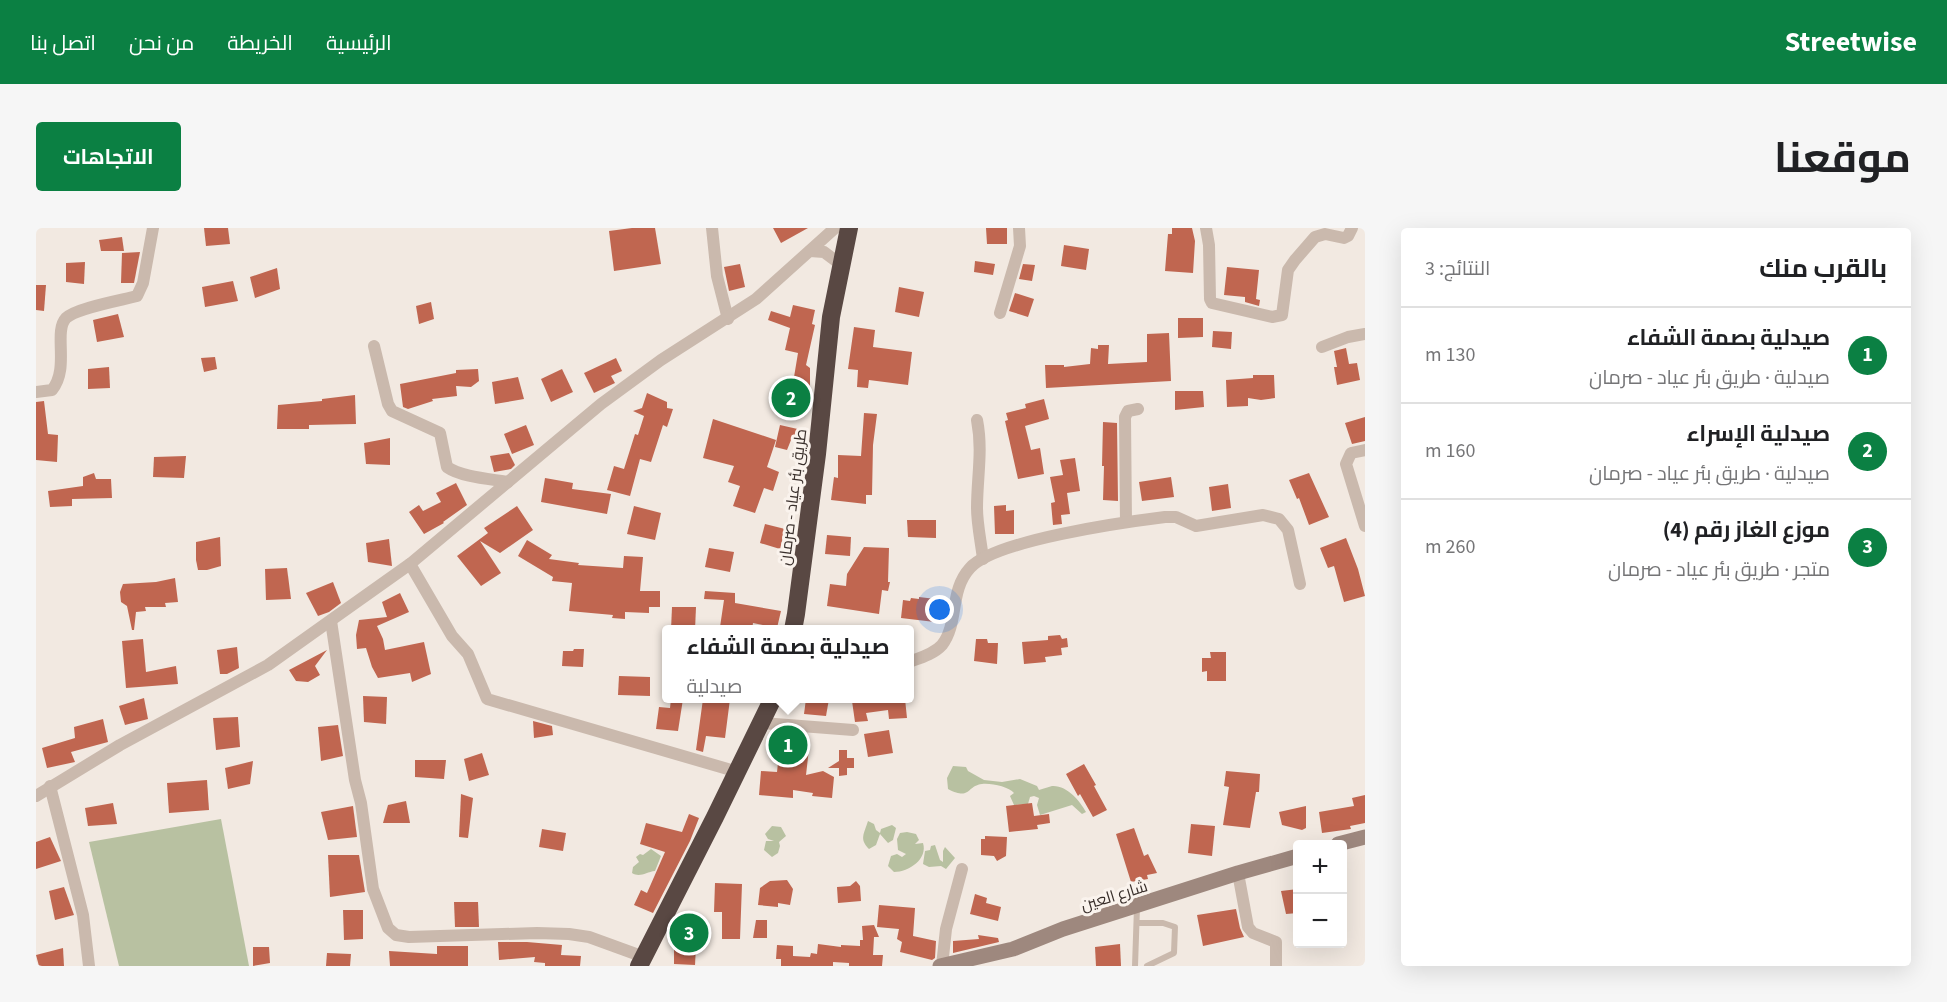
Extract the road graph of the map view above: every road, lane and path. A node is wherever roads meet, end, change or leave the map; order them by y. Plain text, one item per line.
1 (153, 228) edge
2 (712, 228) edge
3 (836, 228) edge
4 (849, 228) edge
5 (1019, 228) edge
6 (1206, 228) edge
7 (1352, 228) edge
8 (810, 251) junction
9 (840, 264) junction
10 (1000, 313) dead end
11 (728, 319) junction
12 (1365, 334) edge
13 (374, 346) dead end
14 (1322, 347) dead end
15 (36, 392) edge
16 (1138, 409) dead end
17 (976, 420) dead end
18 (1365, 450) edge
19 (508, 482) junction
20 (1126, 522) junction
21 (1365, 526) edge
22 (983, 559) junction
23 (410, 564) junction
24 (1300, 584) dead end
25 (331, 621) junction
26 (794, 625) edge
27 (914, 660) edge
28 (771, 703) edge
29 (762, 723) junction
30 (853, 730) dead end
31 (738, 772) junction
32 (50, 786) junction
33 (36, 796) edge
34 (1365, 837) edge
35 (1347, 842) edge
36 (1293, 857) edge
37 (962, 869) dead end
38 (1238, 873) junction
39 (1137, 906) junction
40 (1137, 923) junction
41 (641, 961) edge
42 (89, 966) edge
43 (941, 966) edge
44 (1136, 966) edge
45 (1147, 966) edge
46 (1276, 966) edge

1 - 15 street
2 - 11 street
3 - 8 street
4 - 9 highway, طريق بئر عياد - صرمان
5 - 10 street
6 - 7 street
8 - 9 street
8 - 11 street
9 - 26 highway, طريق بئر عياد - صرمان
11 - 19 street
12 - 14 street
13 - 19 street
16 - 20 street
17 - 22 street
18 - 21 street
19 - 23 street
20 - 22 street
20 - 24 street
22 - 27 street
23 - 25 street
23 - 31 street
25 - 32 street
25 - 41 street
28 - 29 highway
29 - 30 street
29 - 31 highway
31 - 41 highway
32 - 33 street
32 - 42 street
34 - 35 street
36 - 38 street, شارع العين
37 - 43 street
38 - 39 street, شارع العين
38 - 46 street
39 - 40 lane
39 - 43 street, شارع العين
40 - 44 lane
40 - 45 lane

